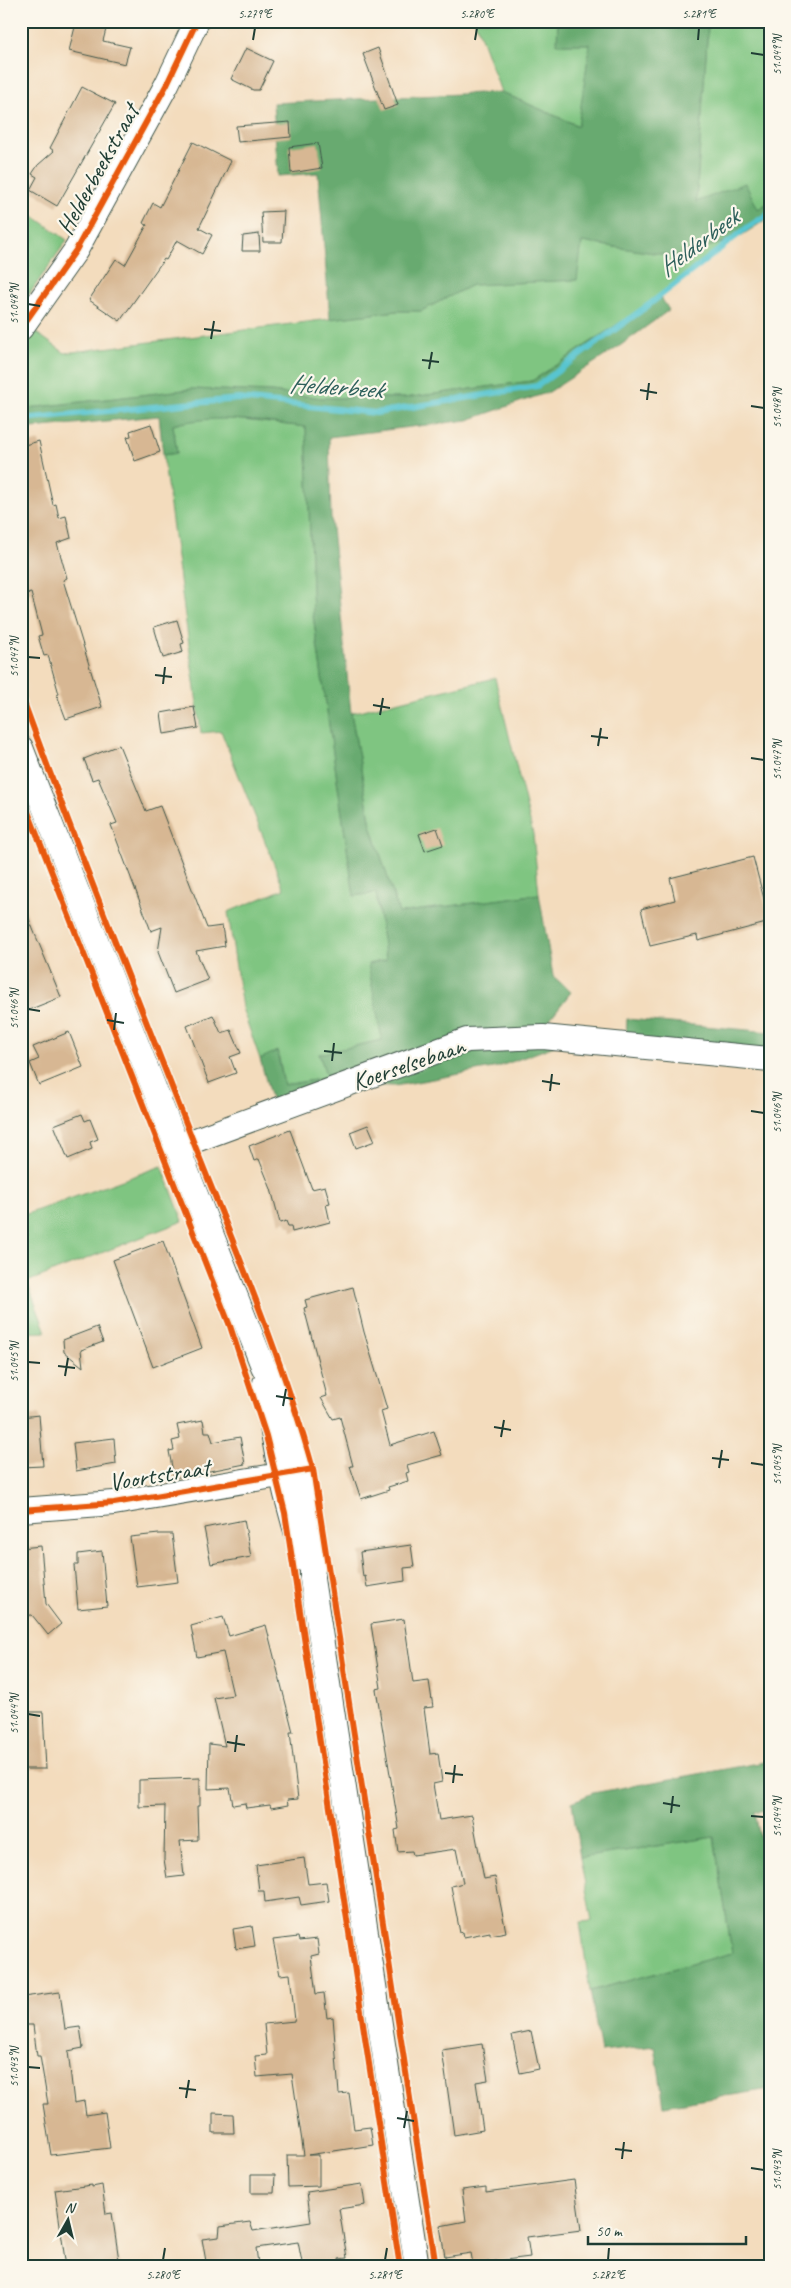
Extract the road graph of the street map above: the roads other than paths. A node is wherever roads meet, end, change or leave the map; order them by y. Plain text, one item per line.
1 (197, 21) edge
2 (21, 328) edge
3 (21, 748) edge
4 (770, 1059) edge
5 (176, 1146) junction
6 (293, 1473) junction
7 (21, 1510) edge
8 (417, 2267) edge

1 - 2 street, Helderbeekstraat
3 - 5 street
4 - 5 street, Koerselsebaan
5 - 6 street
6 - 7 street, Voortstraat
6 - 8 street

